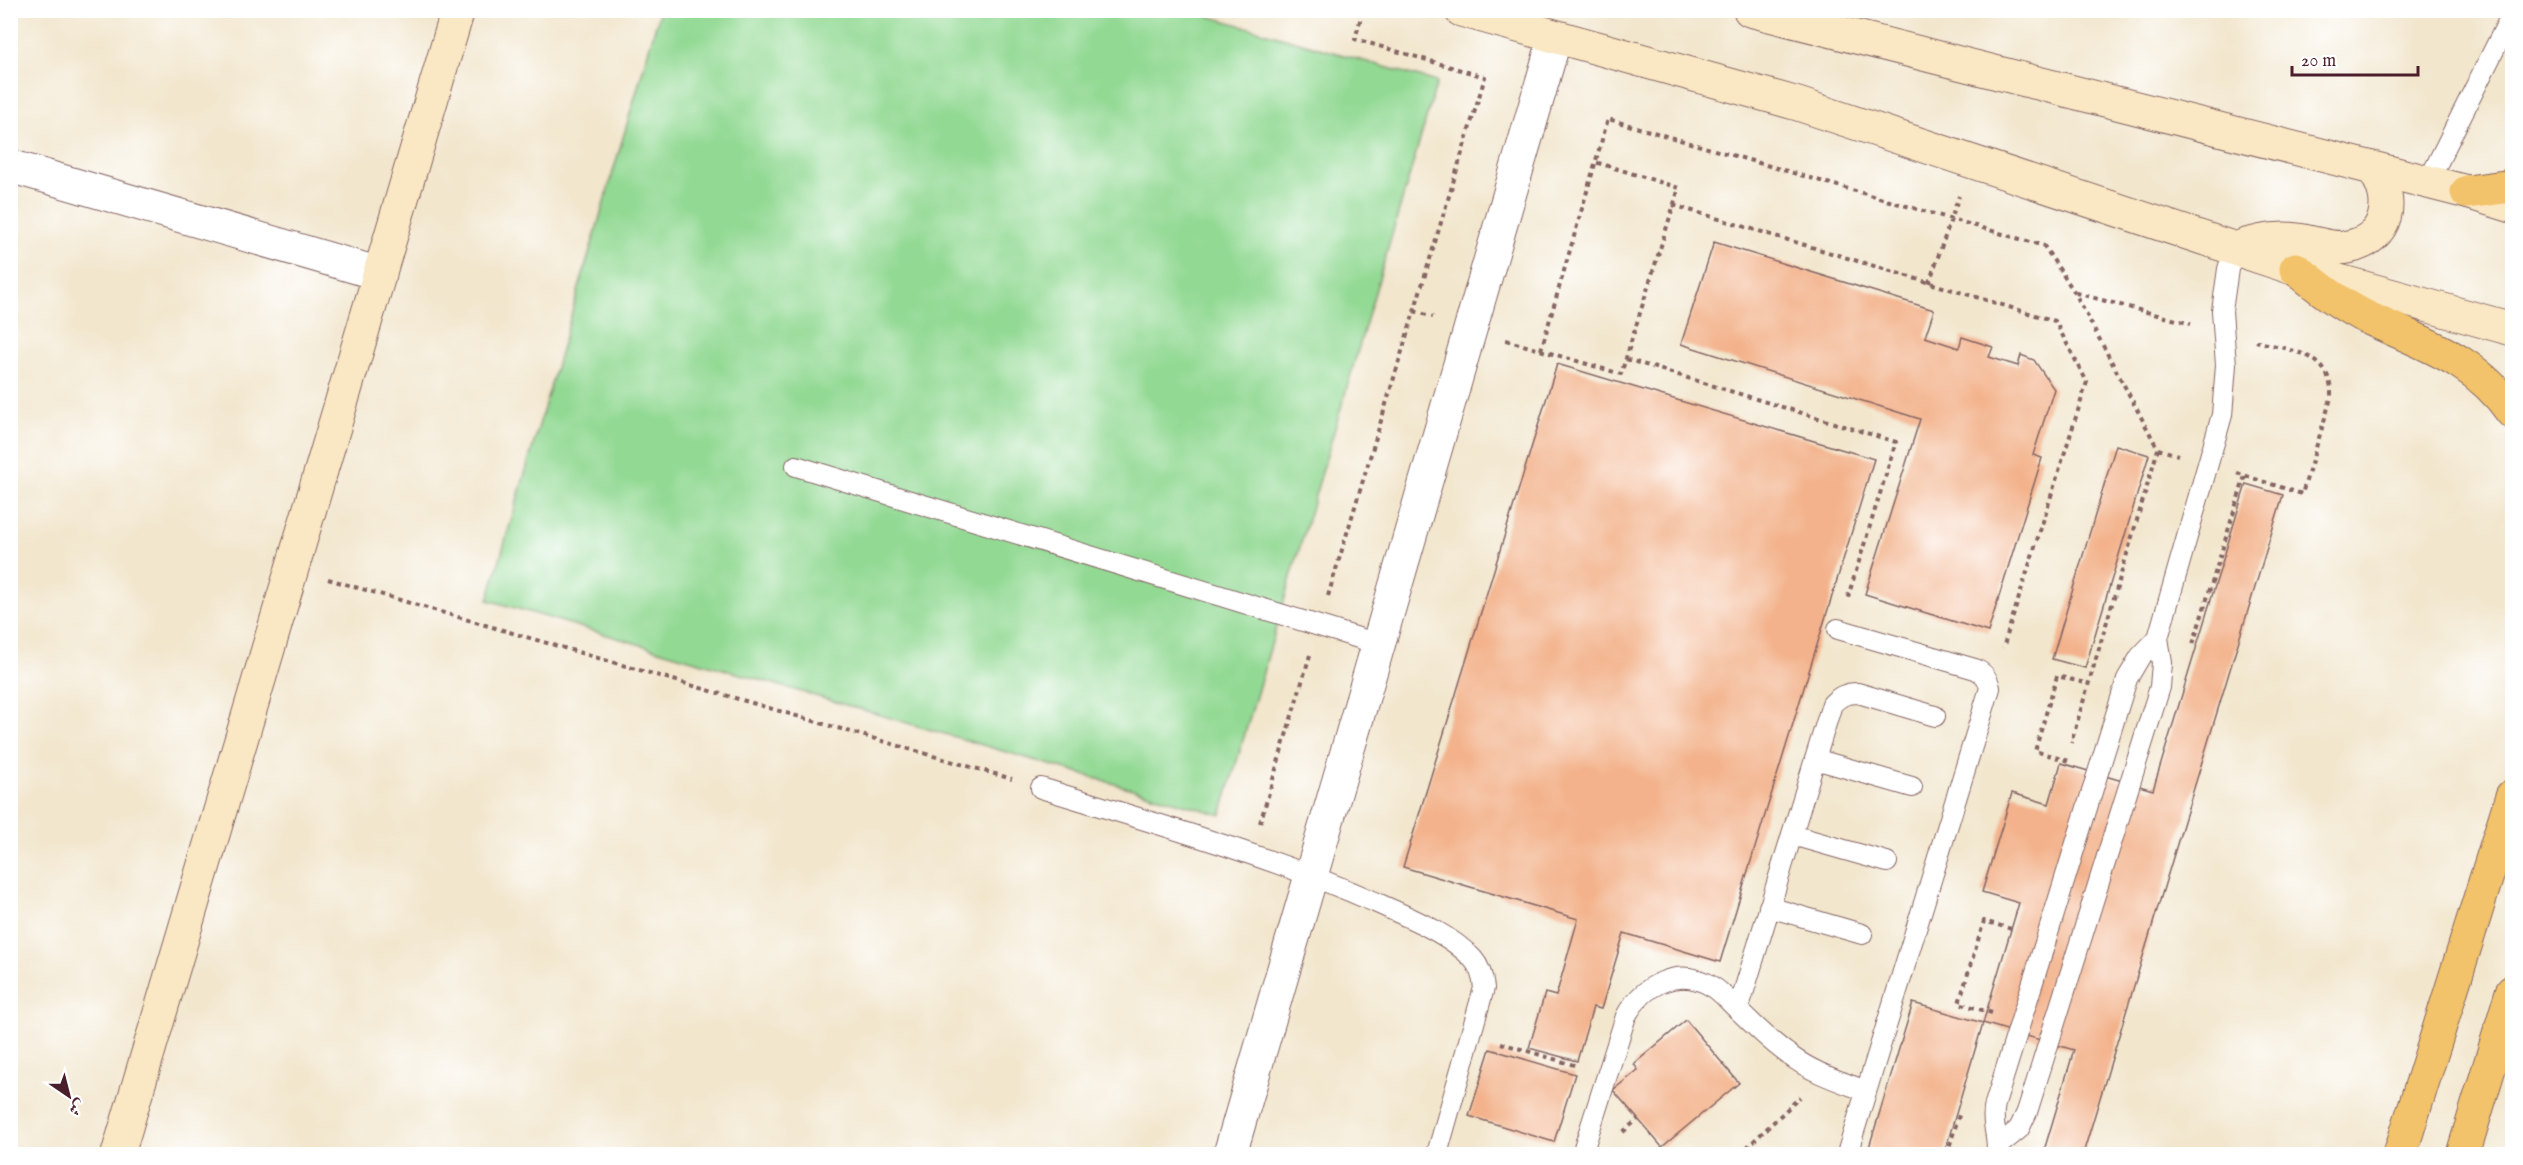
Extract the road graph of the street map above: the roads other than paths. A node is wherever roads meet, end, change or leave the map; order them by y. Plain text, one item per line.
1 (458, 10) edge
2 (1461, 10) edge
3 (1750, 10) edge
4 (2512, 14) edge
5 (1556, 38) junction
6 (10, 166) edge
7 (2373, 169) junction
8 (2428, 183) junction
9 (2512, 186) edge
10 (2467, 192) junction
11 (2512, 206) edge
12 (2234, 249) junction
13 (2296, 269) junction
14 (380, 274) junction
15 (2512, 329) edge
16 (2512, 412) edge
17 (796, 466) dead end
18 (1838, 629) road end
19 (2158, 638) junction
20 (1378, 644) junction
21 (1935, 716) dead end
22 (1815, 759) junction
23 (1912, 787) dead end
24 (1041, 788) road end
25 (2512, 796) edge
26 (1792, 835) junction
27 (1887, 862) dead end
28 (1312, 876) junction
29 (1769, 907) junction
30 (1862, 934) dead end
31 (2512, 992) edge
32 (1738, 1010) junction
33 (1866, 1091) junction
34 (1997, 1150) edge
35 (1232, 1154) edge
36 (118, 1155) edge
37 (1437, 1155) edge
38 (1582, 1155) edge
39 (1847, 1155) edge
40 (2400, 1155) edge
41 (2463, 1155) edge

1 - 14 main road
2 - 5 main road
3 - 7 main road
4 - 8 lane
5 - 12 main road
5 - 20 street
6 - 14 street
7 - 8 main road
7 - 12 main road
8 - 10 main road
9 - 10 main road
10 - 11 main road
12 - 13 main road
12 - 19 lane
13 - 15 main road
13 - 16 main road
14 - 36 main road
17 - 20 lane
18 - 33 lane
19 - 34 lane
19 - 34 lane
20 - 28 street
21 - 22 lane
22 - 23 lane
22 - 26 lane
24 - 28 lane
25 - 40 main road
26 - 27 lane
26 - 29 lane
28 - 35 street
28 - 37 lane
29 - 30 lane
29 - 32 lane
31 - 41 main road
32 - 33 lane
32 - 38 lane
33 - 39 lane

